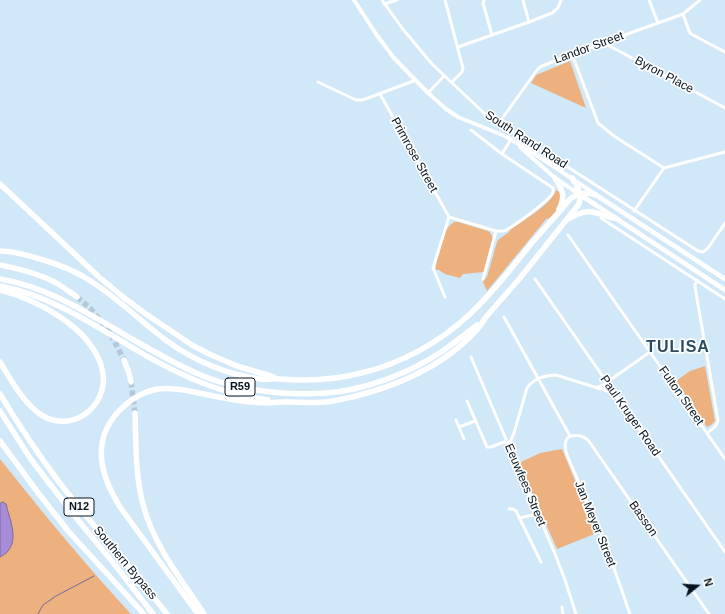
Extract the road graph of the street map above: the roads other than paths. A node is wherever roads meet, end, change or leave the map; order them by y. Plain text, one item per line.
1 (354, 0) edge
2 (382, 0) edge
3 (397, 0) edge
4 (445, 0) edge
5 (484, 0) edge
6 (523, 0) edge
7 (561, 0) edge
8 (649, 0) edge
9 (700, 0) edge
10 (384, 4) junction
11 (683, 14) junction
12 (529, 22) junction
13 (658, 23) junction
14 (492, 35) junction
15 (604, 43) junction
16 (458, 47) junction
17 (725, 52) edge
18 (572, 54) junction
19 (444, 76) junction
20 (416, 80) junction
21 (318, 82) dead end
22 (452, 82) junction
23 (428, 93) junction
24 (380, 94) junction
25 (725, 108) edge
26 (499, 123) junction
27 (471, 130) dead end
28 (510, 139) junction
29 (516, 142) junction
30 (725, 147) edge
31 (724, 152) edge
32 (502, 154) junction
33 (725, 157) edge
34 (664, 168) junction
35 (554, 178) junction
36 (572, 178) junction
37 (0, 184) edge
38 (580, 194) junction
39 (596, 195) junction
40 (634, 210) junction
41 (556, 216) junction
42 (449, 217) junction
43 (601, 218) dead end
44 (615, 218) junction
45 (564, 223) junction
46 (725, 223) edge
47 (496, 231) junction
48 (568, 235) dead end
49 (0, 251) edge
50 (0, 266) edge
51 (0, 279) edge
52 (483, 279) dead end
53 (535, 279) dead end
54 (725, 279) edge
55 (698, 281) junction
56 (0, 286) edge
57 (0, 290) edge
58 (725, 290) edge
59 (77, 297) tunnel mouth
60 (445, 297) dead end
61 (725, 299) edge
62 (504, 317) dead end
63 (485, 318) junction
64 (650, 352) junction
65 (471, 357) dead end
66 (124, 360) tunnel mouth
67 (0, 362) edge
68 (277, 379) junction
69 (539, 379) junction
70 (131, 382) tunnel mouth
71 (606, 382) junction
72 (596, 388) junction
73 (614, 393) junction
74 (0, 394) edge
75 (467, 401) dead end
76 (280, 402) junction
77 (0, 411) edge
78 (135, 413) tunnel mouth
79 (456, 420) dead end
80 (475, 420) junction
81 (459, 427) junction
82 (707, 432) junction
83 (514, 434) junction
84 (0, 435) edge
85 (504, 435) junction
86 (570, 436) junction
87 (464, 439) dead end
88 (507, 440) junction
89 (0, 441) edge
90 (509, 445) junction
91 (725, 458) edge
92 (39, 494) junction
93 (509, 509) dead end
94 (538, 514) junction
95 (519, 518) junction
96 (725, 552) edge
97 (541, 562) dead end
98 (562, 607) dead end
99 (144, 614) edge
100 (153, 614) edge
101 (167, 614) edge
102 (198, 614) edge
103 (204, 614) edge
104 (563, 614) edge
105 (576, 614) edge
106 (630, 614) edge
107 (709, 614) edge

1 - 20 main road, South Rand Road
2 - 10 street, South Rand Road
3 - 10 street
4 - 16 street
5 - 14 street
6 - 12 street
7 - 12 street
8 - 13 street
9 - 11 street, Landor Street
10 - 19 street, South Rand Road
11 - 13 street, Landor Street
11 - 17 street
12 - 14 street
13 - 15 street, Landor Street
14 - 16 street
15 - 18 street, Landor Street
15 - 25 street, Byron Place
16 - 22 street
18 - 26 street, Landor Street
18 - 34 street
19 - 22 street, South Rand Road
19 - 23 street
20 - 23 main road, South Rand Road
20 - 24 street
21 - 24 street
22 - 26 street, South Rand Road
23 - 28 main road, South Rand Road
24 - 42 street, Primrose Street
26 - 40 street, South Rand Road
27 - 32 street, South Rand Road
28 - 29 main road, South Rand Road
28 - 32 street, South Rand Road
29 - 35 main road, South Rand Road
29 - 36 main road, South Rand Road
30 - 31 street
31 - 33 street
31 - 34 street
32 - 47 street, South Rand Road
34 - 40 street
35 - 38 main road, South Rand Road
35 - 41 highway
36 - 38 highway
36 - 39 main road, South Rand Road
37 - 68 highway
38 - 39 highway
38 - 41 highway
38 - 44 main road, South Rand Road
38 - 45 highway
39 - 54 main road, South Rand Road
40 - 46 street, South Rand Road
41 - 68 highway, R59
42 - 47 street
42 - 60 street
43 - 55 street
44 - 45 highway
44 - 58 main road, South Rand Road
45 - 63 highway, R59
47 - 52 street
48 - 64 street, Fulton Street
49 - 68 highway, R59
50 - 59 highway
51 - 63 highway, R59
53 - 71 street, Paul Kruger Road
55 - 61 street
55 - 82 street
56 - 76 highway
57 - 67 highway
62 - 69 street
63 - 76 highway
64 - 71 street
64 - 82 street, Fulton Street
65 - 85 street, Eeuwfees Street
66 - 70 highway
69 - 72 street
69 - 83 street
69 - 86 street
71 - 72 street
71 - 73 street, Paul Kruger Road
72 - 73 street
73 - 96 street, Paul Kruger Road
74 - 101 highway, Southern Bypass / N12
75 - 80 street
76 - 102 highway
77 - 100 highway, Southern Bypass / N12
78 - 103 highway
79 - 81 street
80 - 81 street
80 - 88 street
81 - 87 street
82 - 91 street, Fulton Street
83 - 85 street
83 - 90 street
84 - 92 highway
85 - 88 street, Eeuwfees Street
86 - 106 street, Jan Meyer Street
86 - 107 street, Basson
88 - 90 street, Eeuwfees Street
89 - 92 highway
90 - 94 street, Eeuwfees Street
92 - 99 highway
93 - 95 street
94 - 95 street
94 - 105 street, Eeuwfees Street
95 - 97 street
98 - 104 street

